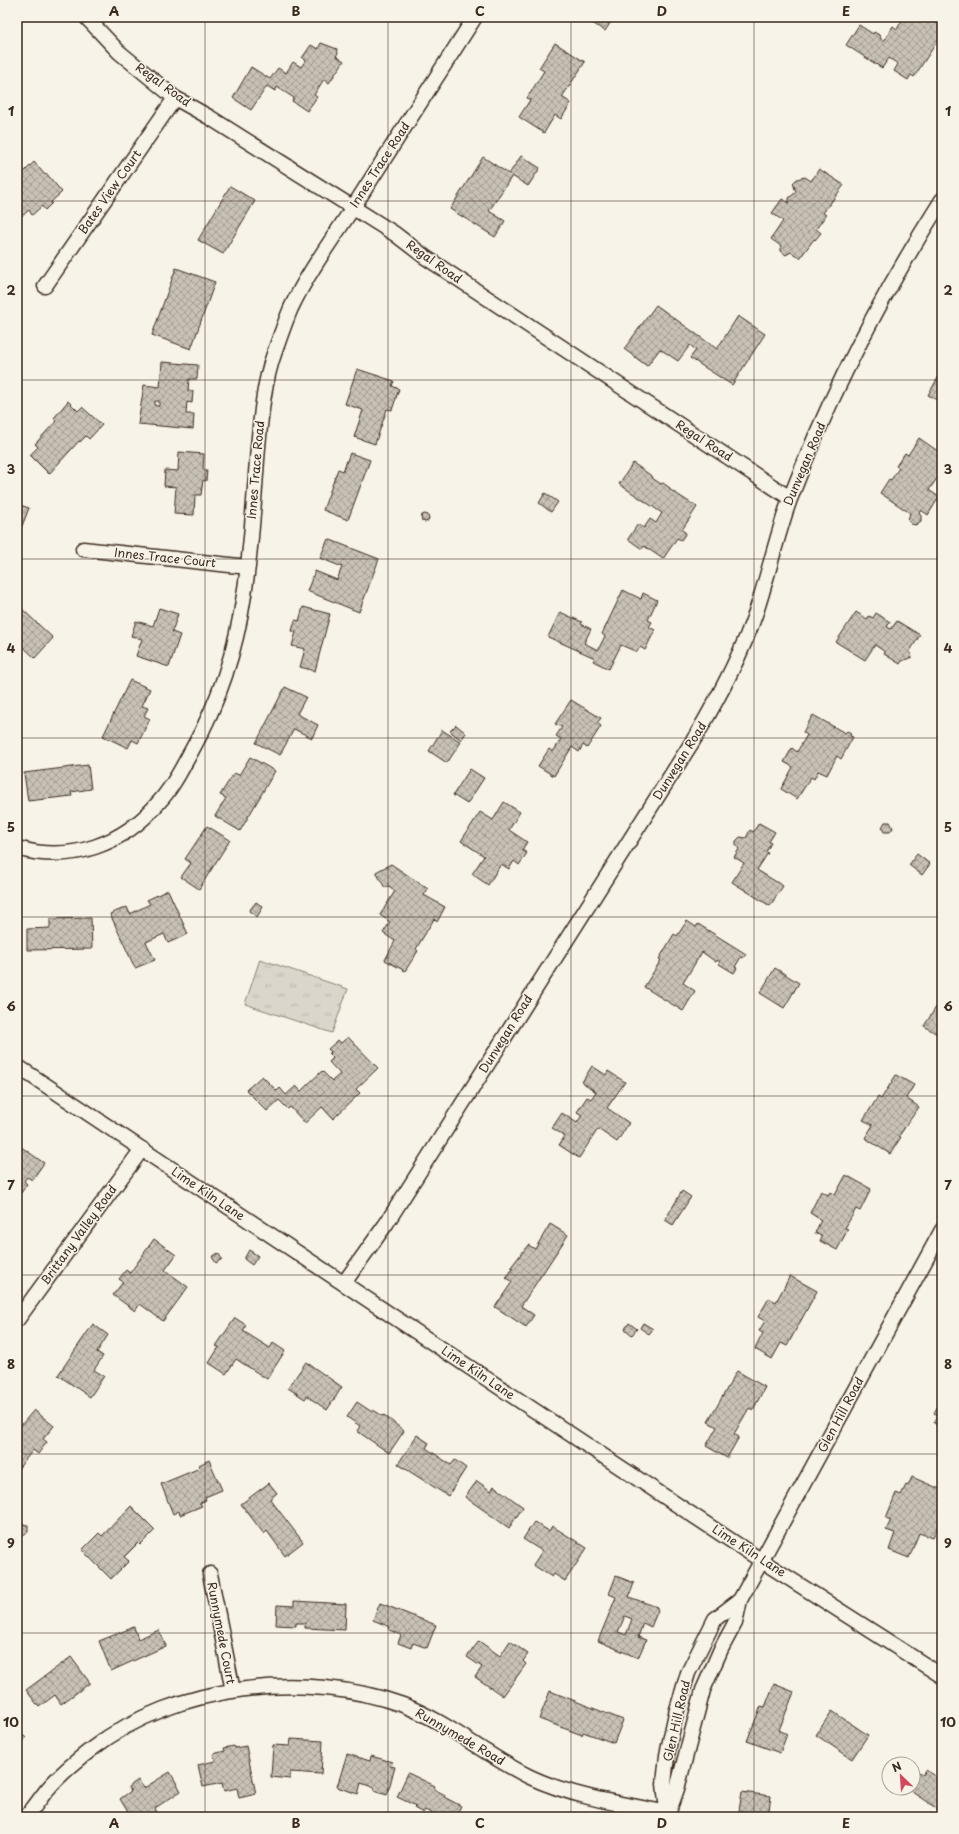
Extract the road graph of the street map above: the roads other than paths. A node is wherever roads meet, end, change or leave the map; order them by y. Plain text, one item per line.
1 (86, 17) edge
2 (475, 17) edge
3 (175, 98) junction
4 (942, 200) edge
5 (353, 208) junction
6 (45, 286) dead end
7 (790, 498) junction
8 (83, 549) dead end
9 (248, 567) junction
10 (17, 848) edge
11 (17, 1066) edge
12 (142, 1149) junction
13 (942, 1230) edge
14 (344, 1283) junction
15 (17, 1320) edge
16 (762, 1560) junction
17 (210, 1574) dead end
18 (740, 1600) junction
19 (699, 1651) junction
20 (716, 1659) junction
21 (942, 1676) edge
22 (233, 1691) junction
23 (672, 1731) junction
24 (690, 1735) junction
25 (667, 1815) edge
26 (26, 1817) edge

1 - 3 street, Regal Road
2 - 5 street, Innes Trace Road
3 - 5 street, Regal Road
3 - 6 street, Bates View Court
4 - 7 street, Dunvegan Road
5 - 7 street, Regal Road
5 - 9 street, Innes Trace Road
7 - 14 street, Dunvegan Road
8 - 9 street, Innes Trace Court
9 - 10 street, Innes Trace Road
11 - 12 street, Lime Kiln Lane
12 - 14 street, Lime Kiln Lane
12 - 15 street, Brittany Valley Road
13 - 16 street, Glen Hill Road
14 - 16 street, Lime Kiln Lane
16 - 18 street, Glen Hill Road
16 - 21 street, Lime Kiln Lane
17 - 22 street, Runnymede Court
18 - 19 street, Glen Hill Road
18 - 20 street, Glen Hill Road
19 - 20 street
19 - 23 street, Glen Hill Road
20 - 24 street, Glen Hill Road
22 - 25 street, Runnymede Road
22 - 26 street, Runnymede Road
23 - 24 street
23 - 25 street, Glen Hill Road
24 - 25 street, Glen Hill Road

